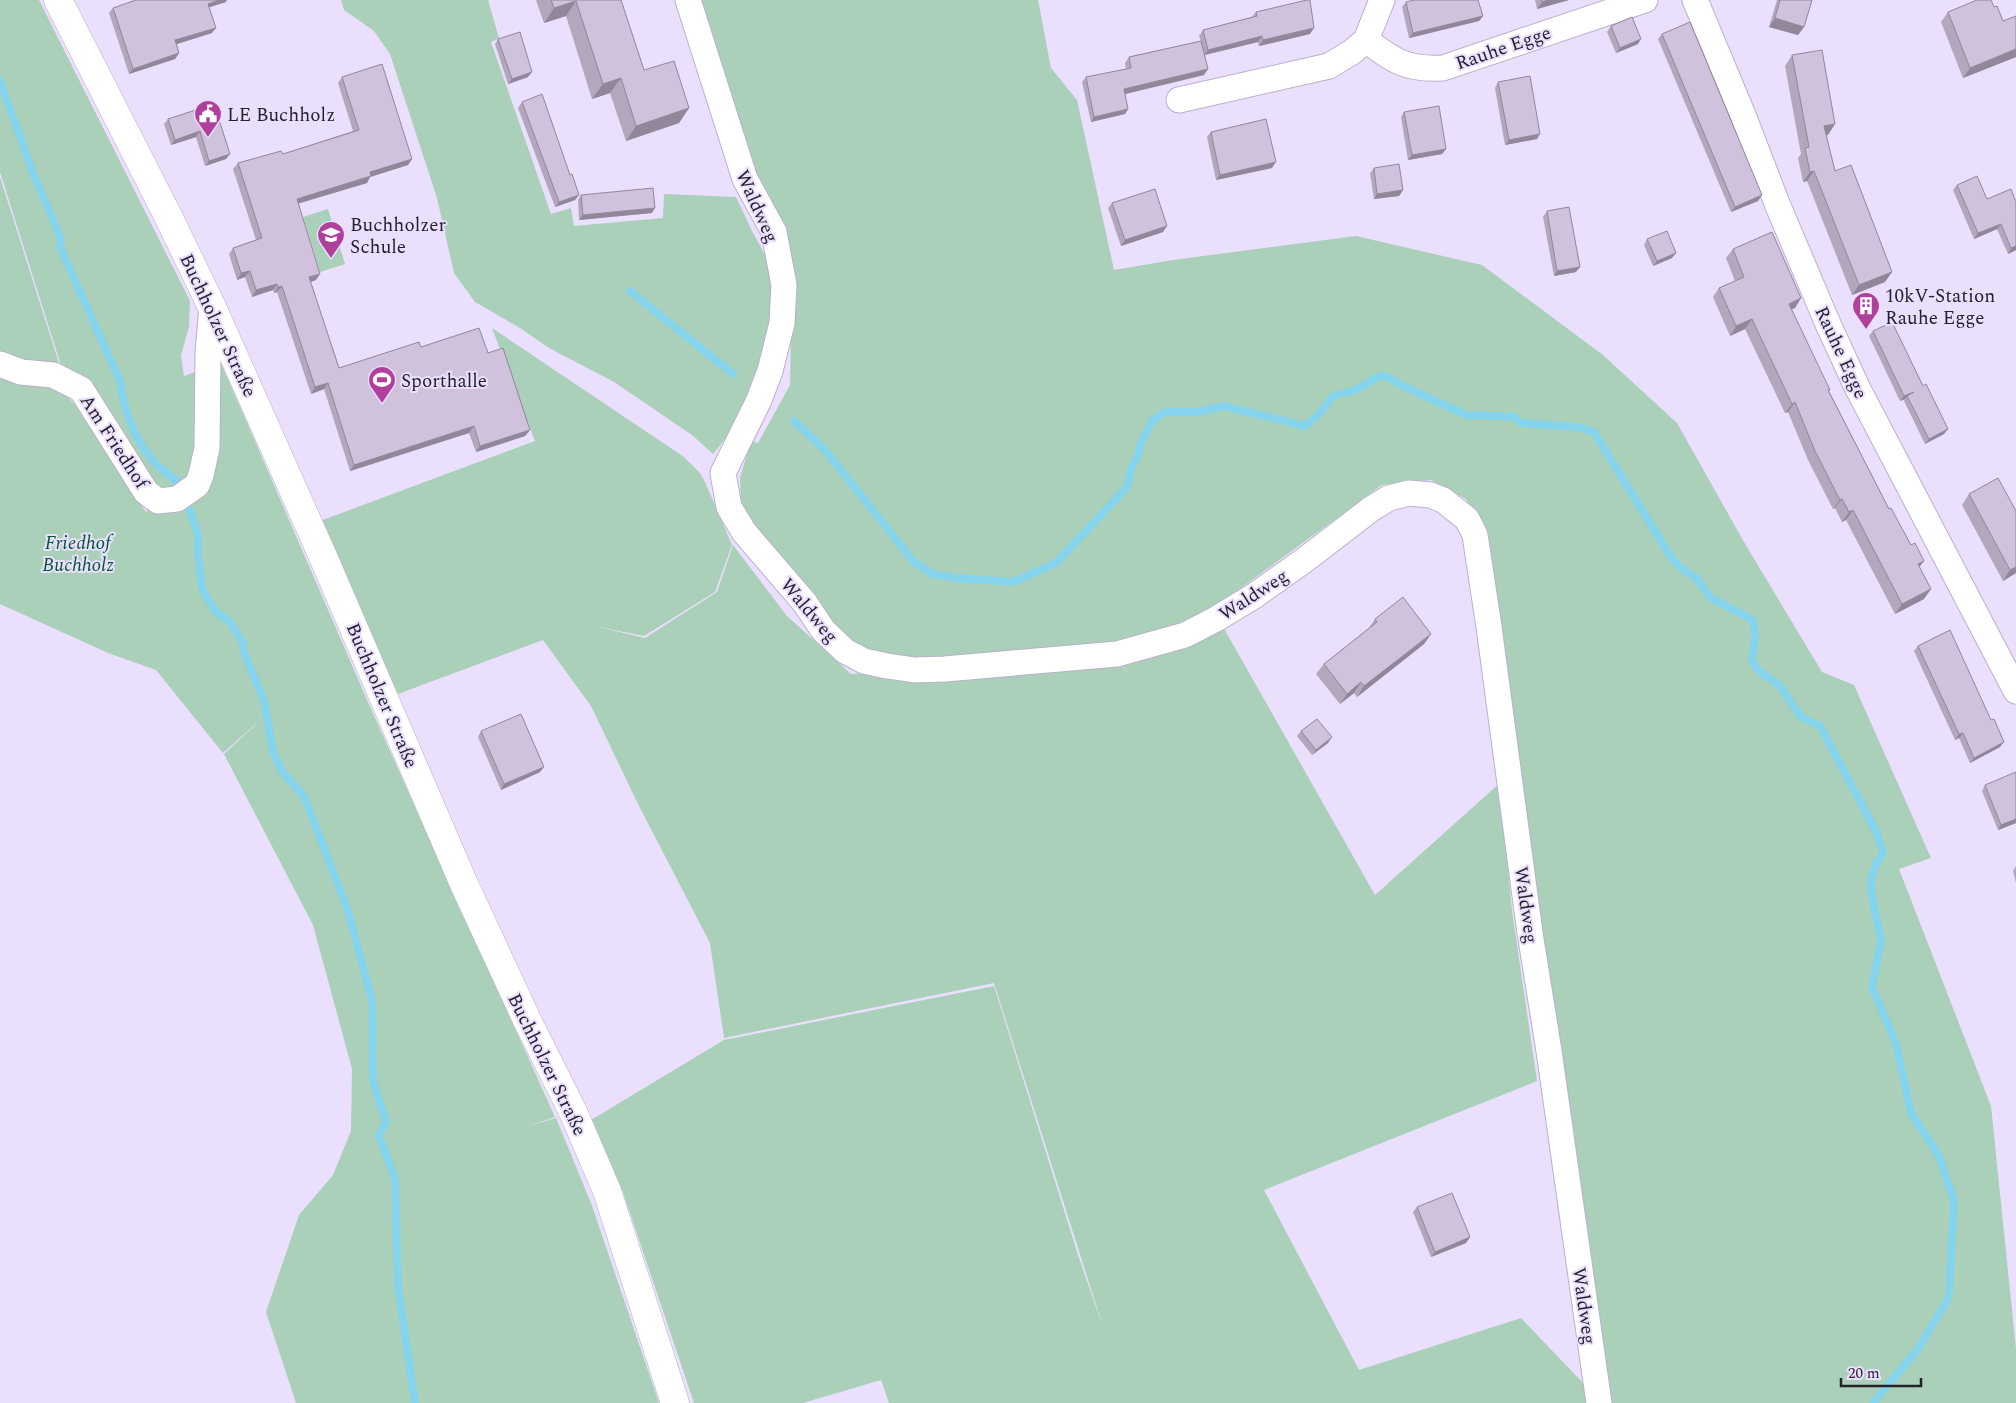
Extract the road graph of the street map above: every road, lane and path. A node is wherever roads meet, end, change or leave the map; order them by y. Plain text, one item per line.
1 (58, 0) edge
2 (688, 0) edge
3 (1382, 0) edge
4 (1645, 0) edge
5 (1695, 0) edge
6 (1366, 40) junction
7 (1179, 100) dead end
8 (212, 307) junction
9 (0, 364) edge
10 (2016, 691) edge
11 (675, 1403) edge
12 (1599, 1403) edge

1 - 8 street, Buchholzer Straße
2 - 12 street, Waldweg
3 - 6 street
4 - 6 street, Rauhe Egge
5 - 10 street, Rauhe Egge
6 - 7 street
8 - 9 street, Am Friedhof
8 - 11 street, Buchholzer Straße

